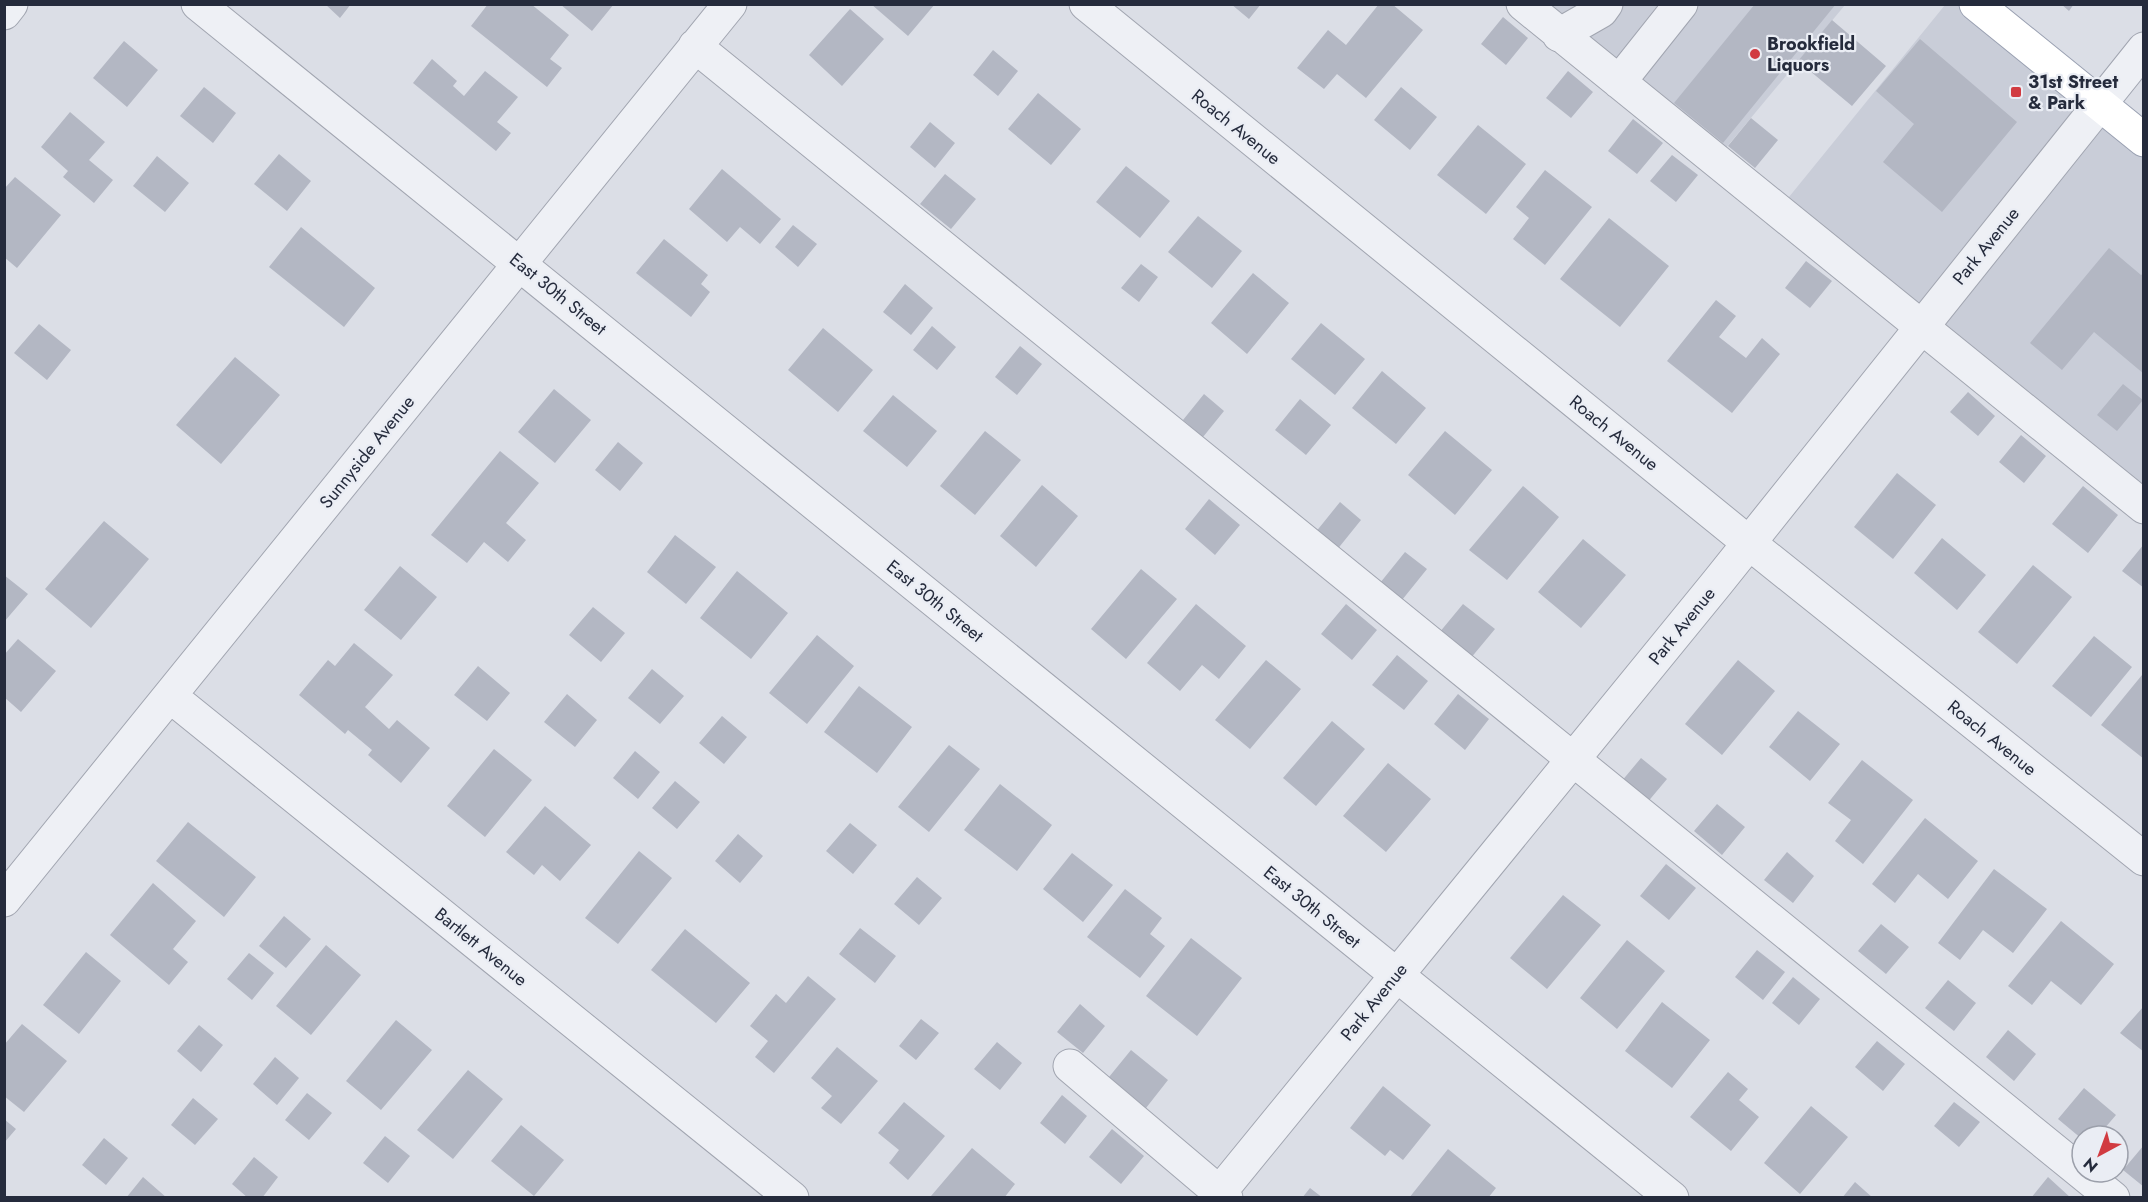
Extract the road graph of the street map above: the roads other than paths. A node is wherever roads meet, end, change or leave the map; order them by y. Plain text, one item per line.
1 (12, 4) edge
2 (198, 4) edge
3 (730, 4) edge
4 (1086, 4) edge
5 (1522, 4) edge
6 (1606, 4) edge
7 (1682, 4) edge
8 (1976, 4) edge
9 (4, 13) edge
10 (1559, 34) junction
11 (695, 46) junction
12 (2144, 49) edge
13 (1619, 82) junction
14 (2099, 104) junction
15 (2144, 140) edge
16 (519, 263) junction
17 (1921, 327) junction
18 (2144, 507) edge
19 (1749, 543) junction
20 (170, 696) junction
21 (1572, 760) junction
22 (2144, 859) edge
23 (4, 900) edge
24 (1396, 975) junction
25 (1070, 1066) dead end
26 (1220, 1196) edge
27 (792, 1197) edge
28 (1672, 1197) edge
29 (2113, 1197) edge

1 - 9 street
2 - 16 street, East 30th Street
3 - 11 street, Sunnyside Avenue
4 - 19 street, Roach Avenue
5 - 10 street
6 - 10 street
7 - 13 street
8 - 14 main road
10 - 13 street
11 - 16 street, Sunnyside Avenue
11 - 21 street
12 - 14 street, Park Avenue
13 - 17 street
14 - 15 main road
14 - 17 street, Park Avenue
16 - 20 street, Sunnyside Avenue
16 - 24 street, East 30th Street
17 - 18 street
17 - 19 street, Park Avenue
19 - 21 street, Park Avenue
19 - 22 street, Roach Avenue
20 - 23 street, Sunnyside Avenue
20 - 27 street, Bartlett Avenue
21 - 24 street, Park Avenue
21 - 29 street
24 - 26 street, Park Avenue
24 - 28 street, East 30th Street
25 - 26 street

